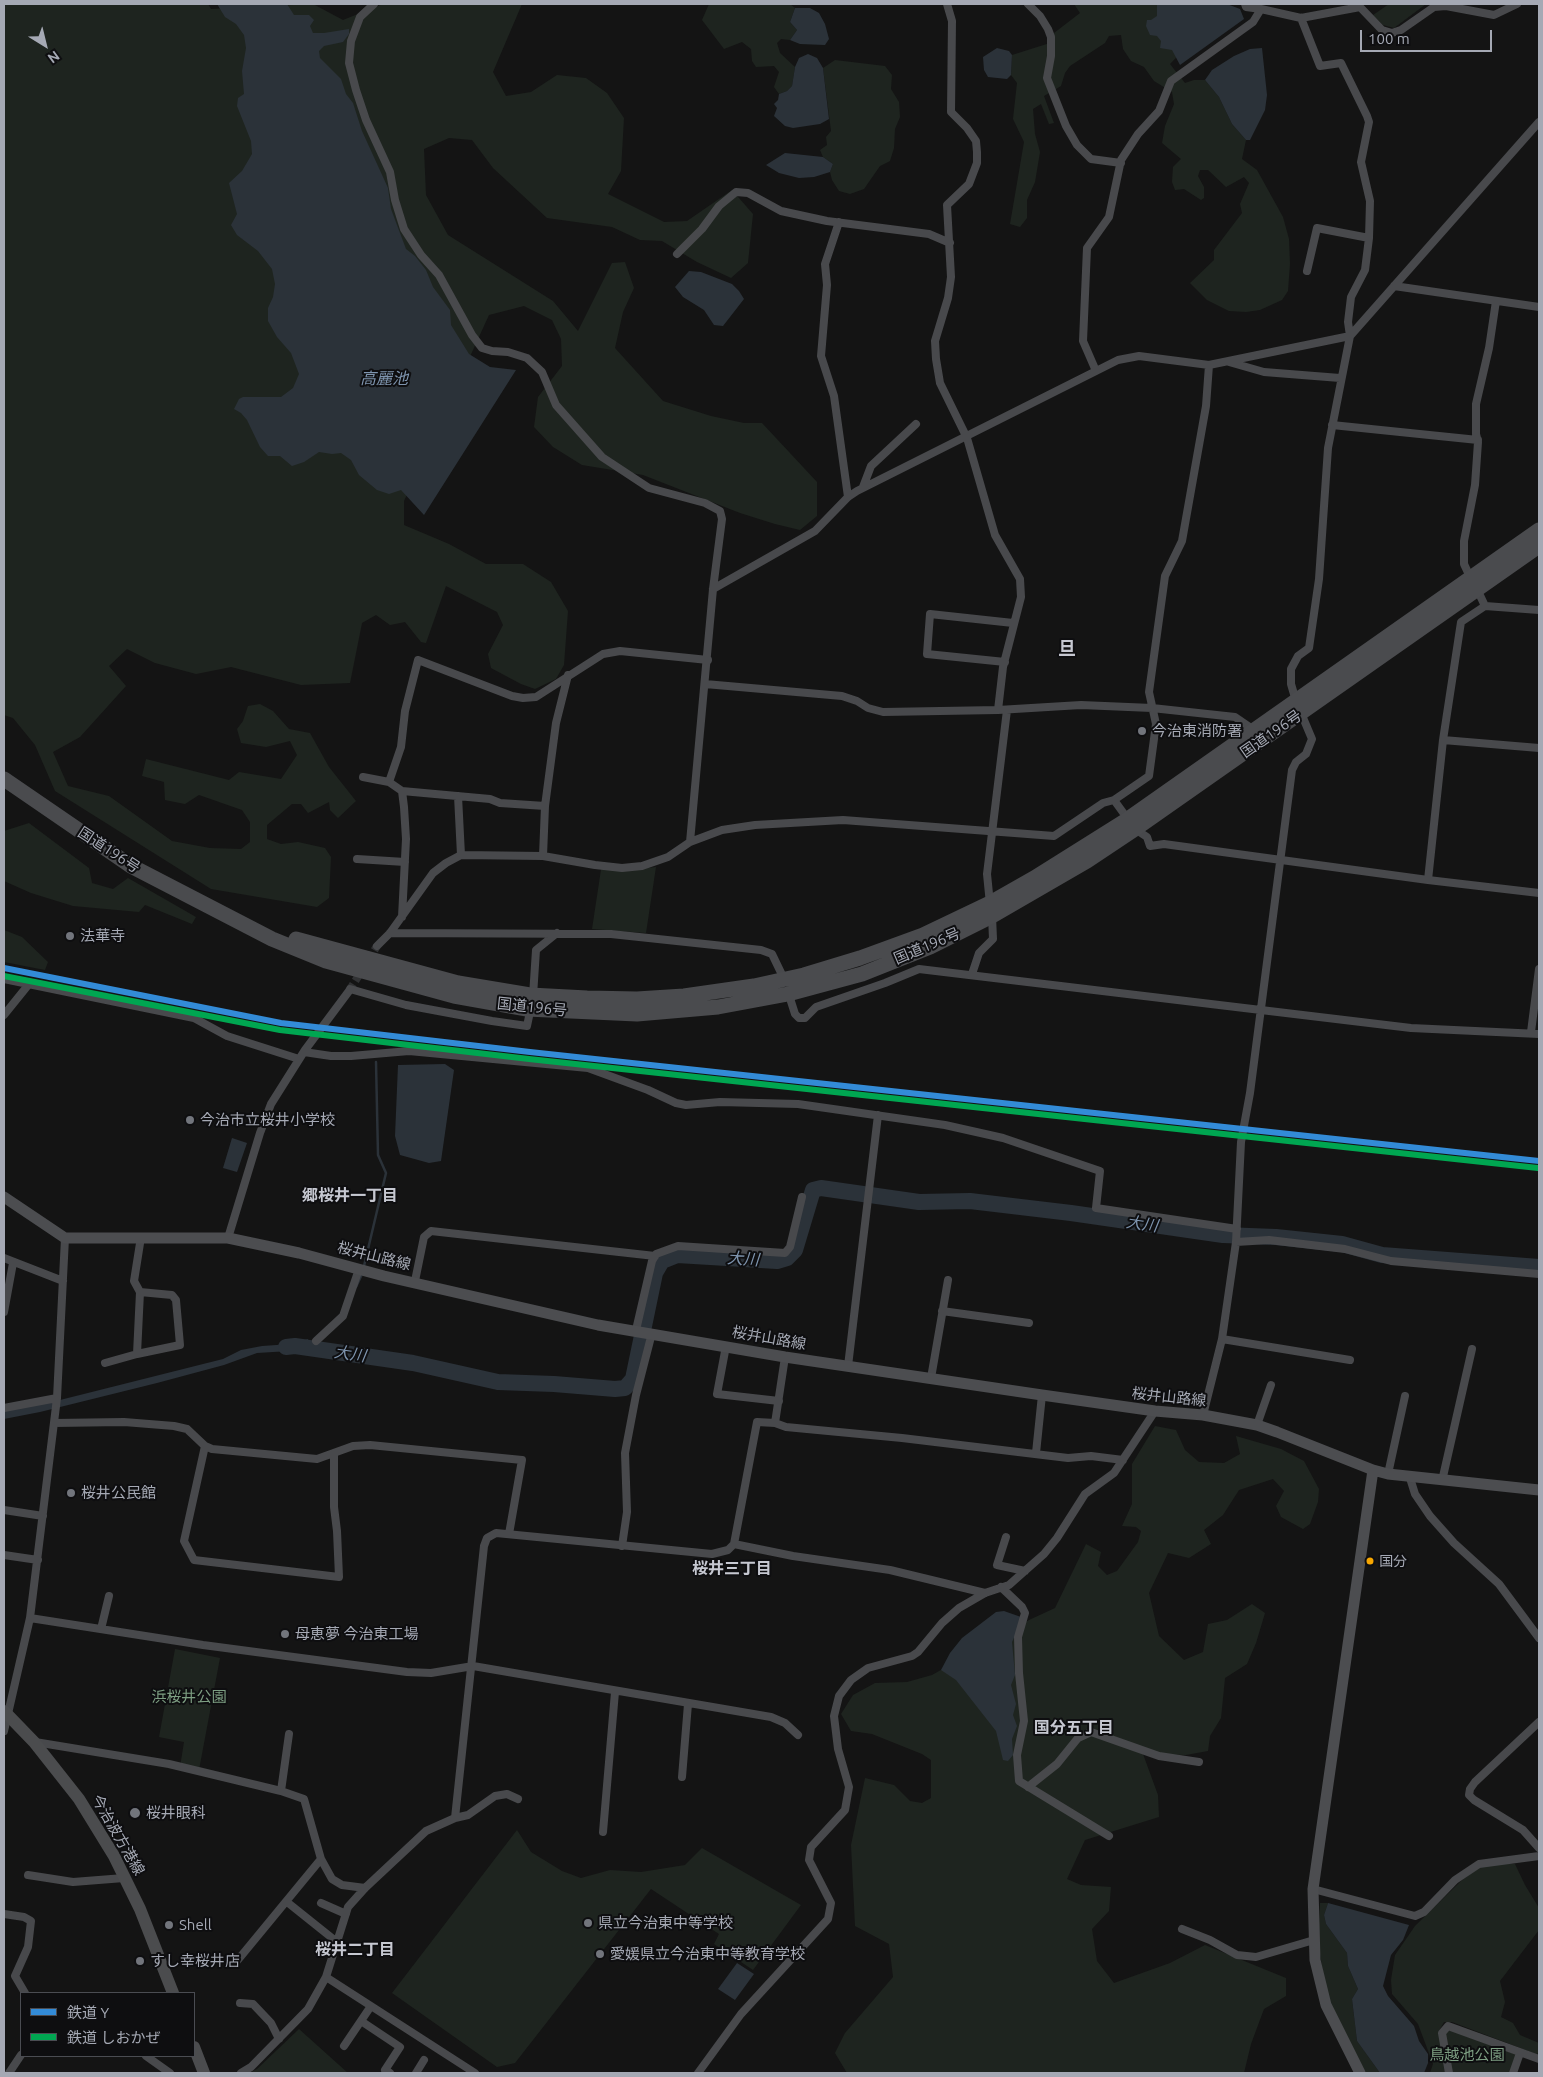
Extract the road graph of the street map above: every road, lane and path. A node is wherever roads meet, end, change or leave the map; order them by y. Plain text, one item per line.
1 (374, 4) edge
2 (947, 4) edge
3 (1028, 4) edge
4 (1245, 4) edge
5 (1517, 4) edge
6 (1261, 9) junction
7 (1301, 18) junction
8 (1539, 122) edge
9 (1121, 163) junction
10 (839, 222) junction
11 (1369, 238) junction
12 (950, 243) junction
13 (677, 254) dead end
14 (1307, 271) dead end
15 (1394, 286) junction
16 (1496, 301) junction
17 (1539, 307) edge
18 (1350, 336) junction
19 (1226, 362) junction
20 (1209, 365) junction
21 (1096, 372) junction
22 (1340, 378) junction
23 (916, 424) dead end
24 (1332, 425) junction
25 (966, 438) junction
26 (1478, 440) junction
27 (863, 487) junction
28 (848, 497) junction
29 (1539, 530) edge
30 (1539, 546) edge
31 (1474, 584) junction
32 (713, 589) junction
33 (1485, 606) junction
34 (1539, 610) edge
35 (1013, 623) junction
36 (708, 660) junction
37 (1005, 662) junction
38 (568, 675) junction
39 (705, 684) junction
40 (1298, 707) junction
41 (1152, 708) junction
42 (998, 710) junction
43 (1007, 710) junction
44 (1254, 730) junction
45 (1443, 740) junction
46 (1539, 748) edge
47 (363, 777) dead end
48 (4, 779) edge
49 (390, 782) junction
50 (402, 791) junction
51 (458, 796) junction
52 (1114, 800) junction
53 (546, 806) junction
54 (1132, 824) junction
55 (991, 831) junction
56 (690, 842) junction
57 (461, 854) junction
58 (542, 856) junction
59 (357, 859) dead end
60 (1280, 860) junction
61 (405, 862) junction
62 (1428, 880) junction
63 (1539, 893) edge
64 (991, 909) junction
65 (402, 917) junction
66 (390, 933) junction
67 (557, 934) junction
68 (377, 946) tunnel mouth
69 (1539, 969) edge
70 (972, 974) junction
71 (4, 979) edge
72 (784, 979) junction
73 (29, 984) junction
74 (788, 994) junction
75 (532, 1002) junction
76 (1260, 1011) junction
77 (4, 1015) edge
78 (1531, 1032) junction
79 (1539, 1034) edge
80 (304, 1052) junction
81 (299, 1059) junction
82 (878, 1115) junction
83 (4, 1197) edge
84 (802, 1197) dead end
85 (1237, 1229) junction
86 (141, 1237) junction
87 (65, 1238) junction
88 (228, 1238) junction
89 (1236, 1242) junction
90 (655, 1256) junction
91 (4, 1258) edge
92 (12, 1263) junction
93 (359, 1269) junction
94 (1539, 1274) edge
95 (948, 1280) dead end
96 (63, 1281) junction
97 (415, 1281) junction
98 (140, 1292) junction
99 (4, 1312) edge
100 (942, 1312) junction
101 (1029, 1323) dead end
102 (636, 1330) junction
103 (652, 1333) junction
104 (1222, 1339) junction
105 (316, 1341) dead end
106 (726, 1346) junction
107 (1472, 1349) dead end
108 (137, 1354) junction
109 (785, 1357) junction
110 (1350, 1360) dead end
111 (105, 1363) dead end
112 (848, 1366) junction
113 (931, 1378) junction
114 (1272, 1384) dead end
115 (1042, 1395) junction
116 (1405, 1396) dead end
117 (57, 1398) junction
118 (779, 1401) junction
119 (4, 1408) edge
120 (1155, 1411) junction
121 (1203, 1415) junction
122 (54, 1423) junction
123 (776, 1423) junction
124 (1256, 1426) junction
125 (205, 1446) junction
126 (334, 1453) junction
127 (1036, 1454) junction
128 (1122, 1460) junction
129 (1373, 1470) junction
130 (1388, 1474) junction
131 (1410, 1478) junction
132 (1442, 1481) junction
133 (1539, 1490) edge
134 (4, 1510) edge
135 (43, 1516) junction
136 (509, 1534) junction
137 (1006, 1537) dead end
138 (734, 1544) junction
139 (622, 1546) junction
140 (4, 1555) edge
141 (38, 1560) junction
142 (1025, 1571) junction
143 (1002, 1587) junction
144 (985, 1593) junction
145 (109, 1596) dead end
146 (30, 1618) junction
147 (101, 1629) junction
148 (1539, 1638) edge
149 (473, 1666) junction
150 (615, 1692) junction
151 (688, 1704) junction
152 (6, 1713) edge
153 (1539, 1722) edge
154 (4, 1731) edge
155 (289, 1734) dead end
156 (798, 1734) dead end
157 (34, 1742) junction
158 (1199, 1762) dead end
159 (682, 1777) dead end
160 (1028, 1787) junction
161 (281, 1791) junction
162 (518, 1799) dead end
163 (455, 1818) junction
164 (603, 1832) dead end
165 (1109, 1836) dead end
166 (1539, 1848) edge
167 (1539, 1856) edge
168 (321, 1859) junction
169 (28, 1875) dead end
170 (124, 1878) junction
171 (365, 1888) junction
172 (1313, 1890) junction
173 (287, 1902) junction
174 (321, 1903) dead end
175 (4, 1914) edge
176 (346, 1914) junction
177 (1182, 1929) dead end
178 (1314, 1940) junction
179 (337, 1942) junction
180 (237, 1961) dead end
181 (326, 1977) junction
182 (24, 1992) edge
183 (173, 1992) edge
184 (240, 2002) dead end
185 (371, 2006) junction
186 (361, 2021) junction
187 (279, 2039) junction
188 (344, 2046) dead end
189 (195, 2050) edge
190 (1520, 2053) junction
191 (20, 2056) edge
192 (147, 2057) edge
193 (424, 2060) dead end
194 (1539, 2060) edge
195 (9, 2073) edge
196 (170, 2073) edge
197 (204, 2073) edge
198 (241, 2073) edge
199 (390, 2073) edge
200 (416, 2073) edge
201 (475, 2073) edge
202 (698, 2073) edge
203 (1360, 2073) edge
204 (1449, 2073) edge
205 (1513, 2073) edge

1 - 32 street
2 - 12 street
3 - 9 street
4 - 6 street
5 - 7 street
6 - 7 street
6 - 9 street
7 - 11 street
8 - 15 street
9 - 21 street
10 - 12 street
10 - 13 street
10 - 28 street
11 - 14 street
11 - 18 street
12 - 25 street
15 - 16 street
15 - 18 street
16 - 17 street
16 - 26 street
18 - 19 street
18 - 22 street
19 - 20 street
19 - 22 street
20 - 21 street
20 - 41 street
21 - 25 street
22 - 24 street
23 - 27 street
24 - 26 street
24 - 40 street
25 - 27 street
25 - 35 street
26 - 31 street
27 - 28 street
28 - 32 street
29 - 31 highway, 国道196号
30 - 31 highway, 国道196号
31 - 33 street
31 - 40 highway, 国道196号
32 - 36 street
33 - 34 street
33 - 45 street
35 - 37 street
35 - 37 street
36 - 38 street
36 - 39 street
37 - 42 street
38 - 49 street
38 - 53 street
39 - 42 street
39 - 56 street
40 - 44 highway, 国道196号
40 - 54 highway, 国道196号
40 - 60 street
41 - 43 street
41 - 44 street
41 - 52 street
42 - 43 street
43 - 55 street
44 - 54 highway, 国道196号
45 - 46 street
45 - 62 street
47 - 49 street
48 - 75 highway, 国道196号
49 - 50 street
50 - 51 street
50 - 61 street
51 - 53 street
51 - 57 street
52 - 54 street
52 - 55 street
53 - 58 street
54 - 60 street
54 - 64 highway, 国道196号
55 - 56 street
55 - 64 street
56 - 58 street
57 - 58 street
57 - 65 street
59 - 61 street
60 - 62 street
60 - 76 street
61 - 65 street
62 - 63 street
64 - 70 street
64 - 72 highway, 国道196号
64 - 74 highway, 国道196号
65 - 66 street
66 - 67 street
66 - 68 street
67 - 72 street
67 - 75 street
69 - 78 street
70 - 74 street
70 - 76 street
71 - 73 street
72 - 74 street
72 - 75 highway, 国道196号
73 - 77 street
73 - 81 street
74 - 75 highway, 国道196号
75 - 80 street
76 - 78 street
76 - 85 street
78 - 79 street
80 - 81 street
80 - 82 street
81 - 88 street
82 - 85 street
82 - 112 street
83 - 87 main road
84 - 90 street
85 - 89 street
86 - 87 main road, 桜井山路線
86 - 88 main road, 桜井山路線
86 - 98 street
87 - 96 street
88 - 93 main road, 桜井山路線
89 - 94 street
89 - 104 street
90 - 97 street
90 - 102 street
91 - 92 street
92 - 96 street
92 - 99 street
93 - 97 main road, 桜井山路線
93 - 105 street
95 - 100 street
96 - 117 street
97 - 102 main road, 桜井山路線
98 - 108 street
98 - 108 street
100 - 101 street
100 - 113 street
102 - 103 main road, 桜井山路線
103 - 106 main road, 桜井山路線
103 - 139 street
104 - 110 street
104 - 121 street
106 - 109 main road, 桜井山路線
106 - 118 street
107 - 132 street
108 - 111 street
109 - 112 main road, 桜井山路線
109 - 118 street
112 - 113 main road, 桜井山路線
113 - 115 main road, 桜井山路線
114 - 124 street
115 - 120 main road, 桜井山路線
115 - 127 street
116 - 130 street
117 - 119 street
117 - 122 street
118 - 123 street
120 - 121 main road, 桜井山路線
120 - 128 street
121 - 124 main road, 桜井山路線
122 - 125 street
122 - 135 street
123 - 127 street
123 - 138 street
124 - 129 main road, 桜井山路線
125 - 126 street
125 - 126 street
126 - 136 street
127 - 128 street
128 - 142 street
129 - 130 main road, 桜井山路線
129 - 172 main road
130 - 131 main road, 桜井山路線
131 - 132 main road, 桜井山路線
131 - 148 street
132 - 133 main road, 桜井山路線
134 - 135 street
135 - 141 street
136 - 139 street
136 - 149 street
137 - 142 street
138 - 139 street
138 - 144 street
140 - 141 street
141 - 146 street
142 - 143 street
143 - 144 street
143 - 160 street
144 - 202 street
145 - 147 street
146 - 147 street
146 - 152 street
147 - 149 street
149 - 150 street
149 - 163 street
150 - 151 street
150 - 164 street
151 - 156 street
151 - 159 street
152 - 154 street
152 - 157 main road, 今治波方港線
153 - 166 street
155 - 161 street
157 - 161 street
157 - 170 main road, 今治波方港線
158 - 160 street
160 - 165 street
161 - 168 street
162 - 163 street
163 - 171 street
167 - 172 street
168 - 171 street
168 - 173 street
169 - 170 street
170 - 183 main road, 今治波方港線
171 - 176 street
172 - 178 main road
173 - 179 street
173 - 180 street
174 - 176 street
175 - 182 street
176 - 179 street
177 - 178 street
178 - 203 main road
179 - 181 street
181 - 185 street
181 - 187 street
184 - 187 street
185 - 186 street
185 - 201 street
186 - 188 street
186 - 199 street
187 - 198 street
189 - 197 main road
190 - 194 street
190 - 204 street
190 - 205 street
191 - 195 street
192 - 196 street
193 - 200 street

